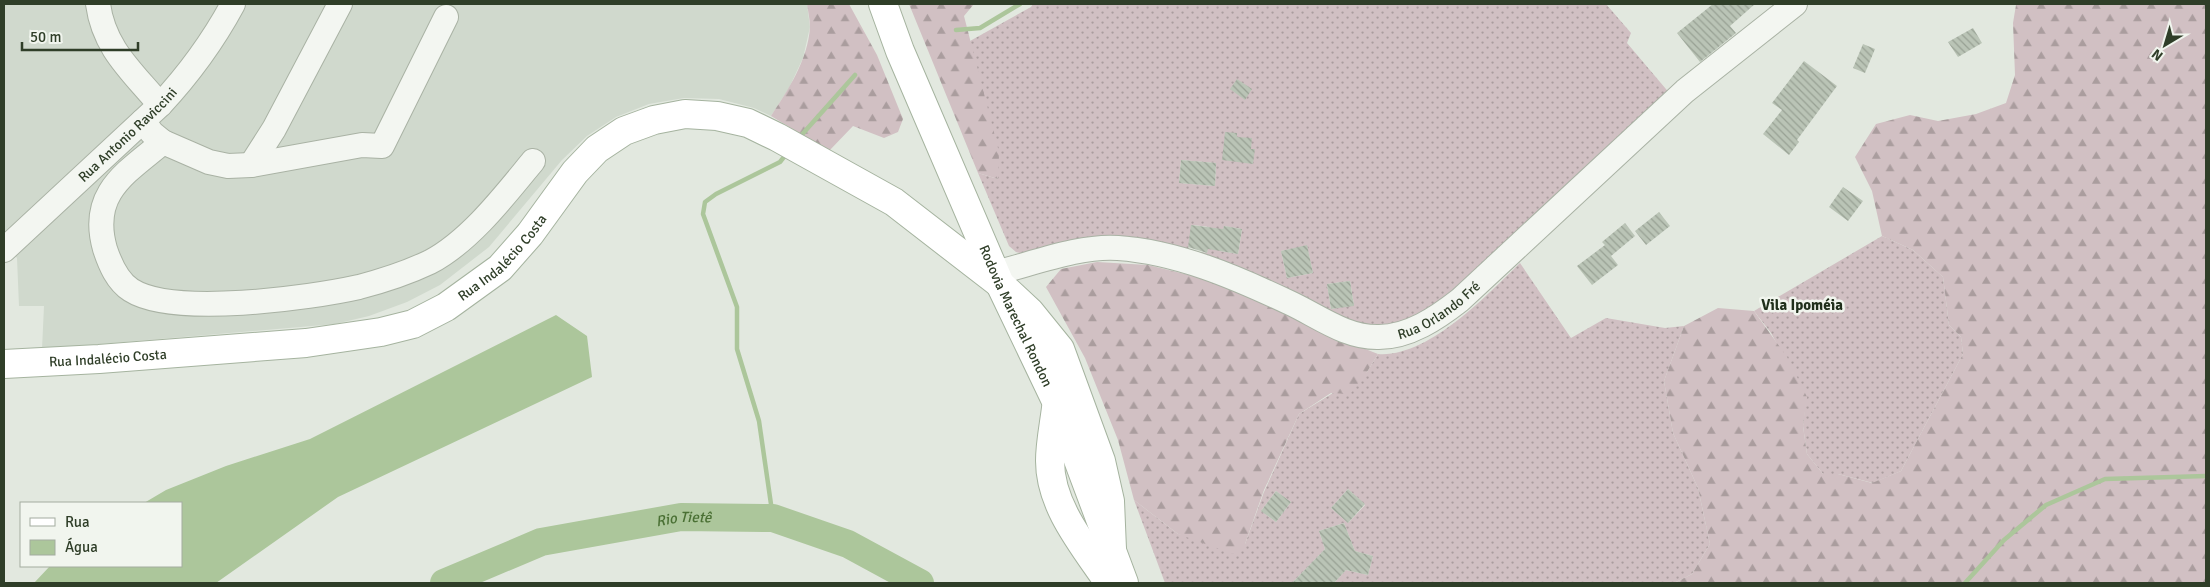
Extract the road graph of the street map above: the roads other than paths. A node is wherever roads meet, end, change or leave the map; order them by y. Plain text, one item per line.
1 (98, 4) edge
2 (233, 4) edge
3 (340, 4) edge
4 (875, 4) edge
5 (883, 4) edge
6 (1795, 4) edge
7 (446, 17) dead end
8 (900, 51) junction
9 (160, 105) junction
10 (143, 121) junction
11 (163, 142) junction
12 (532, 161) dead end
13 (252, 165) junction
14 (936, 234) junction
15 (4, 250) edge
16 (998, 279) junction
17 (4, 364) edge
18 (1045, 376) junction
19 (1056, 401) junction
20 (1104, 508) junction
21 (1068, 520) junction
22 (1120, 574) edge

1 - 9 street
2 - 9 street, Rua Antonio Raviccini
3 - 13 street
4 - 8 main road, Rodovia Marechal Rondon
5 - 8 main road, Rodovia Marechal Rondon
6 - 16 street, Rua Orlando Fré
7 - 13 street
8 - 16 main road, Rodovia Marechal Rondon
9 - 10 street, Rua Antonio Raviccini
10 - 11 street
10 - 15 street, Rua Antonio Raviccini
11 - 12 street
11 - 13 street
14 - 16 main road, Rua Indalécio Costa
14 - 17 main road, Rua Indalécio Costa
14 - 18 main road, Rua Indalécio Costa
16 - 18 main road, Rodovia Marechal Rondon
16 - 20 main road, Rua Indalécio Costa
18 - 19 main road, Rodovia Marechal Rondon
19 - 20 main road, Rodovia Marechal Rondon
19 - 21 main road
20 - 21 main road
20 - 22 main road, Rodovia Marechal Rondon
21 - 22 main road

